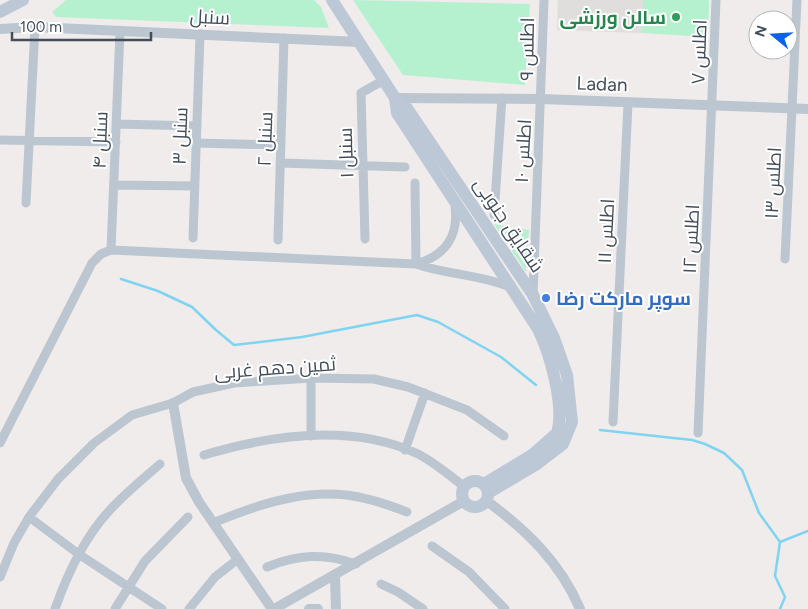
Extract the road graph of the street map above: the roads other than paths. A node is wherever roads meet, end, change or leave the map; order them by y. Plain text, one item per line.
1 (23, 0) edge
2 (332, 0) edge
3 (544, 0) edge
4 (716, 0) edge
5 (798, 0) edge
6 (0, 12) edge
7 (35, 27) junction
8 (0, 29) edge
9 (120, 31) junction
10 (200, 34) junction
11 (284, 38) junction
12 (359, 42) junction
13 (384, 80) junction
14 (395, 98) junction
15 (502, 98) junction
16 (542, 99) junction
17 (628, 102) junction
18 (713, 106) junction
19 (794, 108) junction
20 (808, 109) edge
21 (116, 124) junction
22 (197, 126) junction
23 (0, 140) edge
24 (29, 140) junction
25 (116, 142) junction
26 (196, 143) junction
27 (281, 145) junction
28 (280, 164) junction
29 (363, 166) junction
30 (405, 167) dead end
31 (414, 183) dead end
32 (114, 184) junction
33 (194, 186) junction
34 (26, 203) dead end
35 (455, 203) junction
36 (494, 215) dead end
37 (192, 238) dead end
38 (365, 239) dead end
39 (278, 240) dead end
40 (111, 250) junction
41 (785, 259) dead end
42 (416, 264) junction
43 (512, 288) junction
44 (533, 294) junction
45 (311, 378) junction
46 (425, 393) junction
47 (173, 403) junction
48 (613, 422) dead end
49 (698, 433) dead end
50 (312, 436) junction
51 (504, 436) dead end
52 (0, 443) edge
53 (405, 450) junction
54 (204, 455) dead end
55 (160, 464) dead end
56 (465, 487) junction
57 (486, 493) junction
58 (464, 501) junction
59 (407, 512) dead end
60 (28, 517) junction
61 (188, 517) dead end
62 (213, 523) junction
63 (432, 546) dead end
64 (80, 554) junction
65 (238, 559) junction
66 (356, 564) junction
67 (267, 567) dead end
68 (335, 576) junction
69 (0, 577) edge
70 (381, 584) dead end
71 (127, 586) junction
72 (55, 609) edge
73 (115, 609) edge
74 (162, 609) edge
75 (189, 609) edge
76 (273, 609) edge
77 (309, 609) edge
78 (318, 609) edge
79 (336, 609) edge
80 (424, 609) edge
81 (505, 609) edge
82 (580, 609) edge

1 - 6 main road
2 - 12 main road, شقایق جنوبی
3 - 16 street, اطلس ۹
4 - 18 street, اطلس ۷
5 - 19 street, اطلس ۱۳
7 - 8 street, سنبل
7 - 9 street, سنبل
7 - 24 street
9 - 10 street, سنبل
9 - 21 street, سنبل ۴
10 - 11 street, سنبل
10 - 22 street, سنبل ۳
11 - 12 street, سنبل
11 - 27 street, سنبل ۲
12 - 13 main road, شقایق جنوبی
13 - 14 main road, شقایق جنوبی
13 - 29 street, سنبل ۱
14 - 15 street, Ladan
14 - 35 main road, شقایق جنوبی
14 - 44 main road, شقایق جنوبی
15 - 16 street, Ladan
15 - 36 street, اطلس ۹
16 - 17 street, Ladan
16 - 44 street, اطلس ۱۰
17 - 18 street, Ladan
17 - 48 street, اطلس ۱۱
18 - 19 street, Ladan
18 - 49 street, اطلس ۱۲
19 - 20 street, Ladan
19 - 41 street, اطلس ۱۳
21 - 22 street
21 - 25 street, سنبل ۴
22 - 26 street, سنبل ۳
23 - 24 street
24 - 25 street
24 - 34 street
25 - 32 street, سنبل ۴
26 - 27 street
26 - 33 street, سنبل ۳
27 - 28 street, سنبل ۲
28 - 29 street
28 - 39 street, سنبل ۲
29 - 30 street
29 - 38 street, سنبل ۱
31 - 42 street
32 - 33 street
32 - 40 street, سنبل ۴
33 - 37 street, سنبل ۳
35 - 42 street
35 - 43 main road, شقایق جنوبی
40 - 42 street
40 - 52 street
42 - 43 street
43 - 57 main road, شقایق جنوبی
44 - 57 main road, شقایق جنوبی
45 - 46 street, ثمین دهم غربی
45 - 47 street, ثمین دهم غربی
45 - 50 street
46 - 51 street, ثمین دهم غربی
46 - 53 street
47 - 60 street, ثمین دهم غربی
47 - 62 street
50 - 53 street
50 - 54 street
53 - 56 street
55 - 64 street
56 - 57 main road
56 - 58 main road
57 - 58 main road
57 - 82 street
58 - 66 street
59 - 62 street
60 - 64 street
60 - 69 street, ثمین دهم غربی
61 - 71 street
62 - 65 street
63 - 81 street
64 - 71 street
64 - 72 street
65 - 75 street
65 - 76 street
66 - 67 street
66 - 68 street
68 - 76 street
68 - 79 street
70 - 80 street
71 - 73 street
71 - 74 street
77 - 78 street

